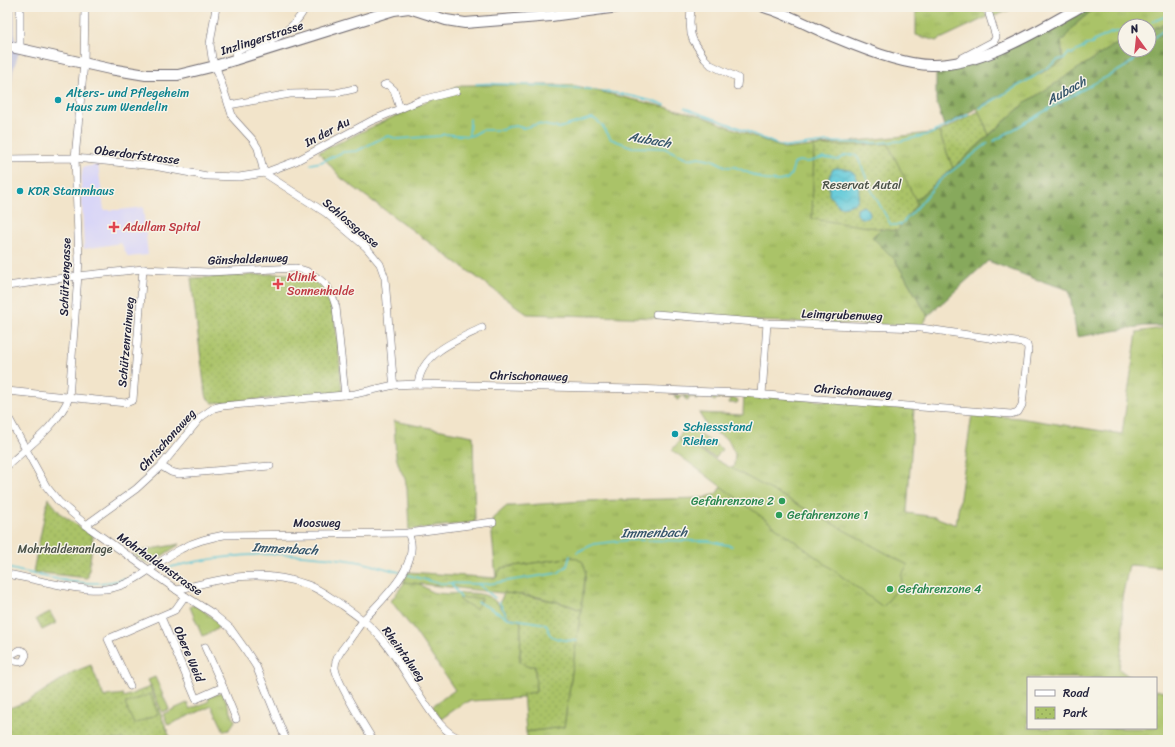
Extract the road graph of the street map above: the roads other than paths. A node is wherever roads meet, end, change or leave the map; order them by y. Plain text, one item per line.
1 (20, 7) edge
2 (85, 7) edge
3 (216, 7) edge
4 (306, 7) edge
5 (618, 7) edge
6 (691, 7) edge
7 (764, 7) edge
8 (1080, 7) edge
9 (410, 8) edge
10 (779, 9) edge
11 (989, 14) dead end
12 (7, 46) edge
13 (20, 49) junction
14 (235, 60) junction
15 (960, 60) dead end
16 (84, 63) junction
17 (216, 66) junction
18 (384, 85) dead end
19 (737, 86) dead end
20 (354, 89) dead end
21 (456, 91) dead end
22 (229, 105) junction
23 (400, 109) junction
24 (75, 158) junction
25 (7, 159) edge
26 (264, 173) junction
27 (143, 270) junction
28 (78, 276) junction
29 (7, 286) edge
30 (656, 314) dead end
31 (767, 324) junction
32 (482, 328) dead end
33 (418, 384) junction
34 (394, 385) junction
35 (7, 391) edge
36 (345, 395) junction
37 (762, 395) junction
38 (69, 398) junction
39 (1018, 412) joint
40 (7, 415) edge
41 (26, 449) junction
42 (7, 466) edge
43 (160, 466) junction
44 (270, 466) dead end
45 (493, 522) dead end
46 (86, 525) junction
47 (408, 533) junction
48 (149, 571) junction
49 (7, 574) edge
50 (177, 590) junction
51 (185, 596) junction
52 (161, 617) junction
53 (364, 620) junction
54 (205, 647) dead end
55 (130, 686) dead end
56 (222, 687) junction
57 (236, 719) dead end
58 (286, 740) edge
59 (373, 740) edge
60 (464, 740) edge

1 - 13 street
2 - 16 street, Schützengasse
3 - 17 street
4 - 14 street
5 - 9 street, Inzlingerstrasse
6 - 19 street
7 - 10 street
8 - 10 street
9 - 14 street, Inzlingerstrasse
11 - 15 street
12 - 13 street, Inzlingerstrasse
13 - 16 street, Inzlingerstrasse
14 - 17 street, Inzlingerstrasse
16 - 17 street, Inzlingerstrasse
16 - 24 street, Schützengasse
17 - 22 street
18 - 23 street
20 - 22 street
21 - 23 street, In der Au
22 - 26 street
23 - 26 street, In der Au
24 - 25 street, Oberdorfstrasse
24 - 26 street, Oberdorfstrasse
24 - 28 street, Schützengasse
26 - 34 street, Schlossgasse
27 - 28 street, Gänshaldenweg
27 - 36 street, Gänshaldenweg
27 - 38 street, Schützenrainweg
28 - 29 street, Gänshaldenweg
28 - 38 street, Schützengasse
30 - 31 street, Leimgrubenweg
31 - 37 street
31 - 39 street, Leimgrubenweg
32 - 33 street
33 - 34 street, Chrischonaweg
33 - 37 street, Chrischonaweg
34 - 36 street, Chrischonaweg
35 - 38 street
36 - 43 street, Chrischonaweg
37 - 39 street, Chrischonaweg
38 - 41 street, Schützengasse
40 - 41 street, Mohrhaldenstrasse
41 - 42 street, Schützengasse
41 - 46 street, Mohrhaldenstrasse
43 - 44 street
43 - 46 street, Chrischonaweg
45 - 47 street, Moosweg
46 - 48 street, Mohrhaldenstrasse
47 - 48 street, Moosweg
47 - 53 street
48 - 49 street, Moosweg
48 - 50 street, Mohrhaldenstrasse
50 - 51 street, Mohrhaldenstrasse
50 - 53 street, Rheintalweg
51 - 52 street
51 - 58 street, Mohrhaldenstrasse
52 - 55 street
52 - 56 street, Obere Weid
53 - 59 street
53 - 60 street, Rheintalweg
54 - 56 street, Obere Weid
56 - 57 street

